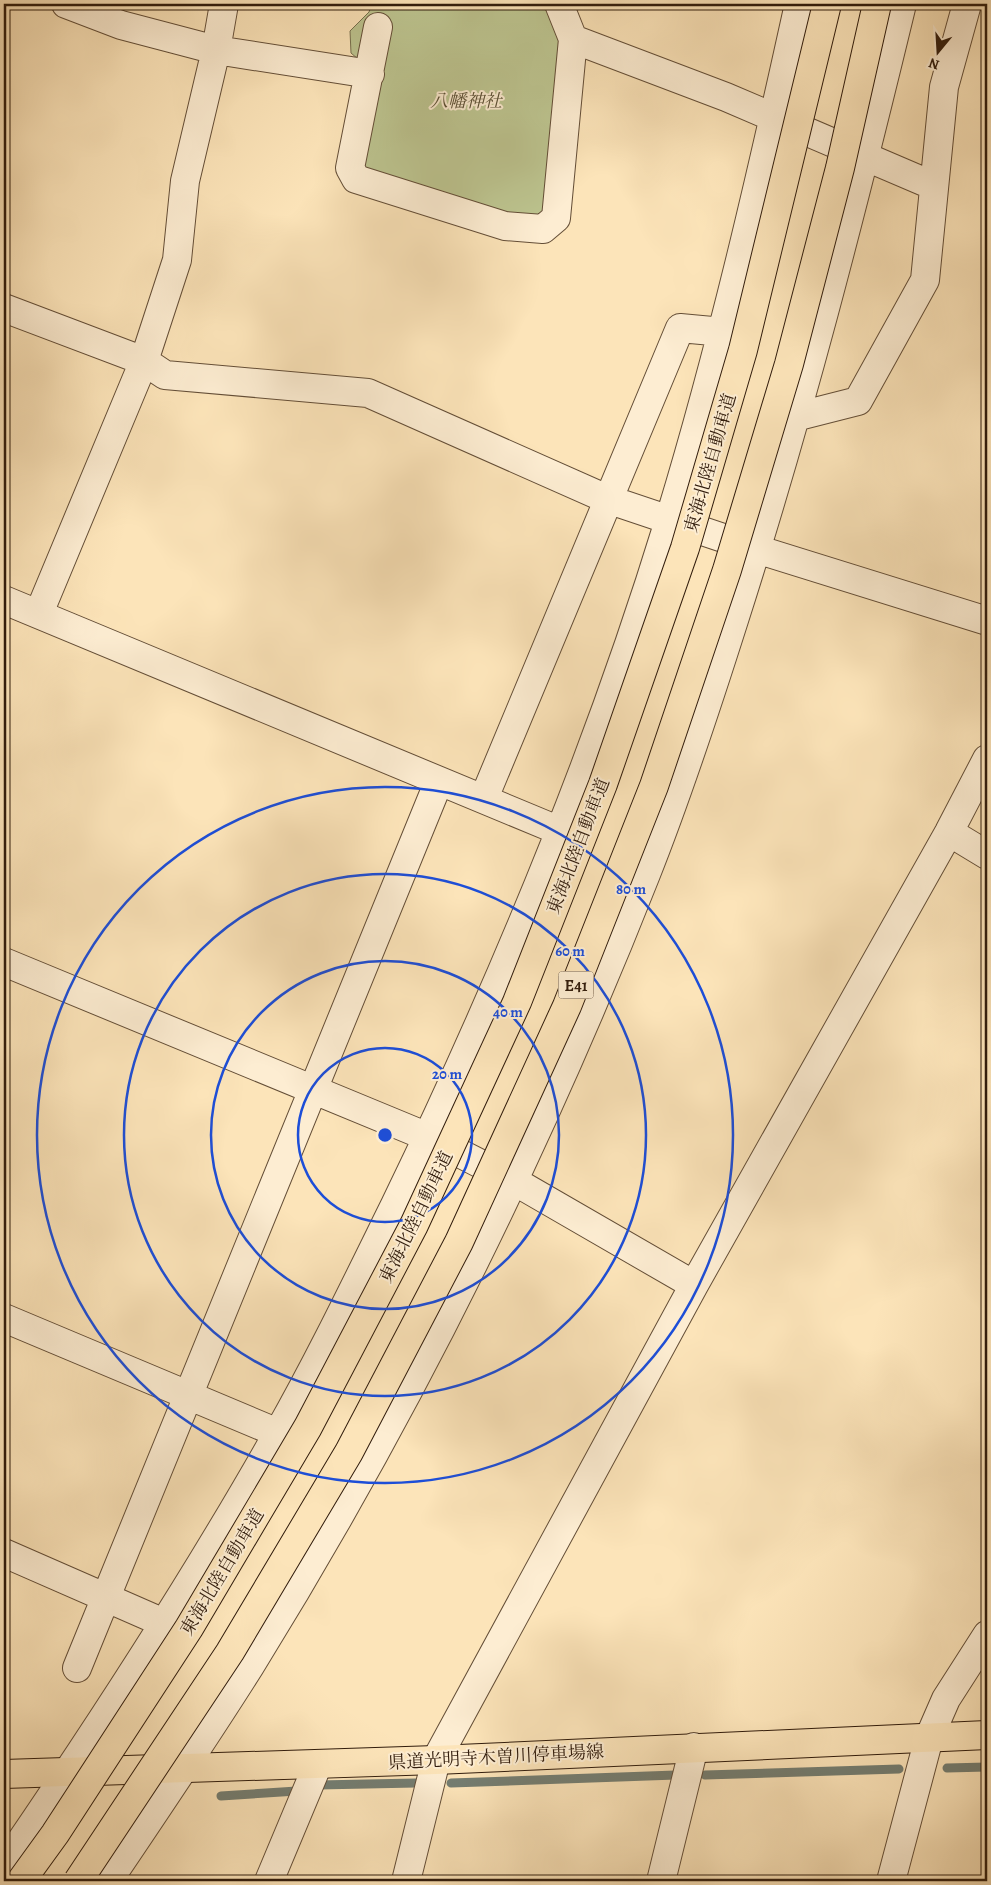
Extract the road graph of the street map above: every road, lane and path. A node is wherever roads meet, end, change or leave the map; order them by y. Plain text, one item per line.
1 (66, 4) edge
2 (224, 4) edge
3 (559, 4) edge
4 (799, 4) edge
5 (827, 4) edge
6 (877, 4) edge
7 (902, 4) edge
8 (966, 4) edge
9 (378, 27) dead end
10 (572, 39) junction
11 (216, 50) junction
12 (370, 74) junction
13 (774, 120) junction
14 (866, 156) junction
15 (934, 186) junction
16 (4, 308) edge
17 (723, 332) junction
18 (144, 361) junction
19 (794, 417) junction
20 (608, 499) junction
21 (669, 521) junction
22 (756, 549) junction
23 (4, 600) edge
24 (39, 613) junction
25 (987, 621) edge
26 (987, 759) edge
27 (439, 781) junction
28 (484, 798) junction
29 (560, 831) junction
30 (949, 832) junction
31 (987, 855) edge
32 (4, 962) edge
33 (313, 1089) junction
34 (428, 1137) junction
35 (514, 1181) junction
36 (694, 1285) junction
37 (4, 1318) edge
38 (189, 1394) junction
39 (278, 1433) junction
40 (4, 1553) edge
41 (104, 1596) junction
42 (164, 1624) junction
43 (987, 1635) edge
44 (77, 1668) dead end
45 (987, 1735) edge
46 (929, 1738) junction
47 (694, 1747) junction
48 (436, 1760) junction
49 (318, 1764) junction
50 (184, 1768) junction
51 (68, 1773) junction
52 (4, 1774) edge
53 (4, 1866) edge
54 (20, 1881) edge
55 (78, 1881) edge
56 (108, 1881) edge
57 (268, 1881) edge
58 (406, 1881) edge
59 (661, 1881) edge
60 (892, 1881) edge

1 - 11 street
2 - 11 street
3 - 10 street
4 - 13 street
5 - 54 main road, 東海北陸自動車道, bridge
6 - 55 main road, E41, bridge
7 - 14 street
8 - 15 street
9 - 12 street
10 - 12 street
10 - 13 street
11 - 12 street
11 - 18 street
13 - 14 street
13 - 17 street
14 - 15 street
14 - 19 street
15 - 19 street
16 - 18 street
17 - 20 street
17 - 21 street
18 - 20 street
18 - 24 street
19 - 22 street
20 - 21 street
20 - 28 street
21 - 22 street
21 - 29 street
22 - 25 street
22 - 35 street
23 - 24 street
24 - 27 street
26 - 30 street
27 - 28 street
27 - 33 street
28 - 29 street
29 - 34 street
30 - 31 street
30 - 36 street
32 - 33 street
33 - 34 street
33 - 38 street
34 - 35 street
34 - 39 street
35 - 36 street
35 - 50 street
36 - 48 street
37 - 38 street
38 - 39 street
38 - 41 street
39 - 42 street
40 - 41 street
41 - 42 street
41 - 44 street
42 - 51 street
43 - 46 street
45 - 46 main road, 県道光明寺木曽川停車場線
46 - 47 main road, 県道光明寺木曽川停車場線
46 - 60 street
47 - 48 main road, 県道光明寺木曽川停車場線
47 - 59 street
48 - 49 main road, 県道光明寺木曽川停車場線
48 - 58 street
49 - 50 main road, 県道光明寺木曽川停車場線
49 - 57 street
50 - 51 main road, 県道光明寺木曽川停車場線
50 - 56 street
51 - 52 main road, 県道光明寺木曽川停車場線
51 - 53 street

